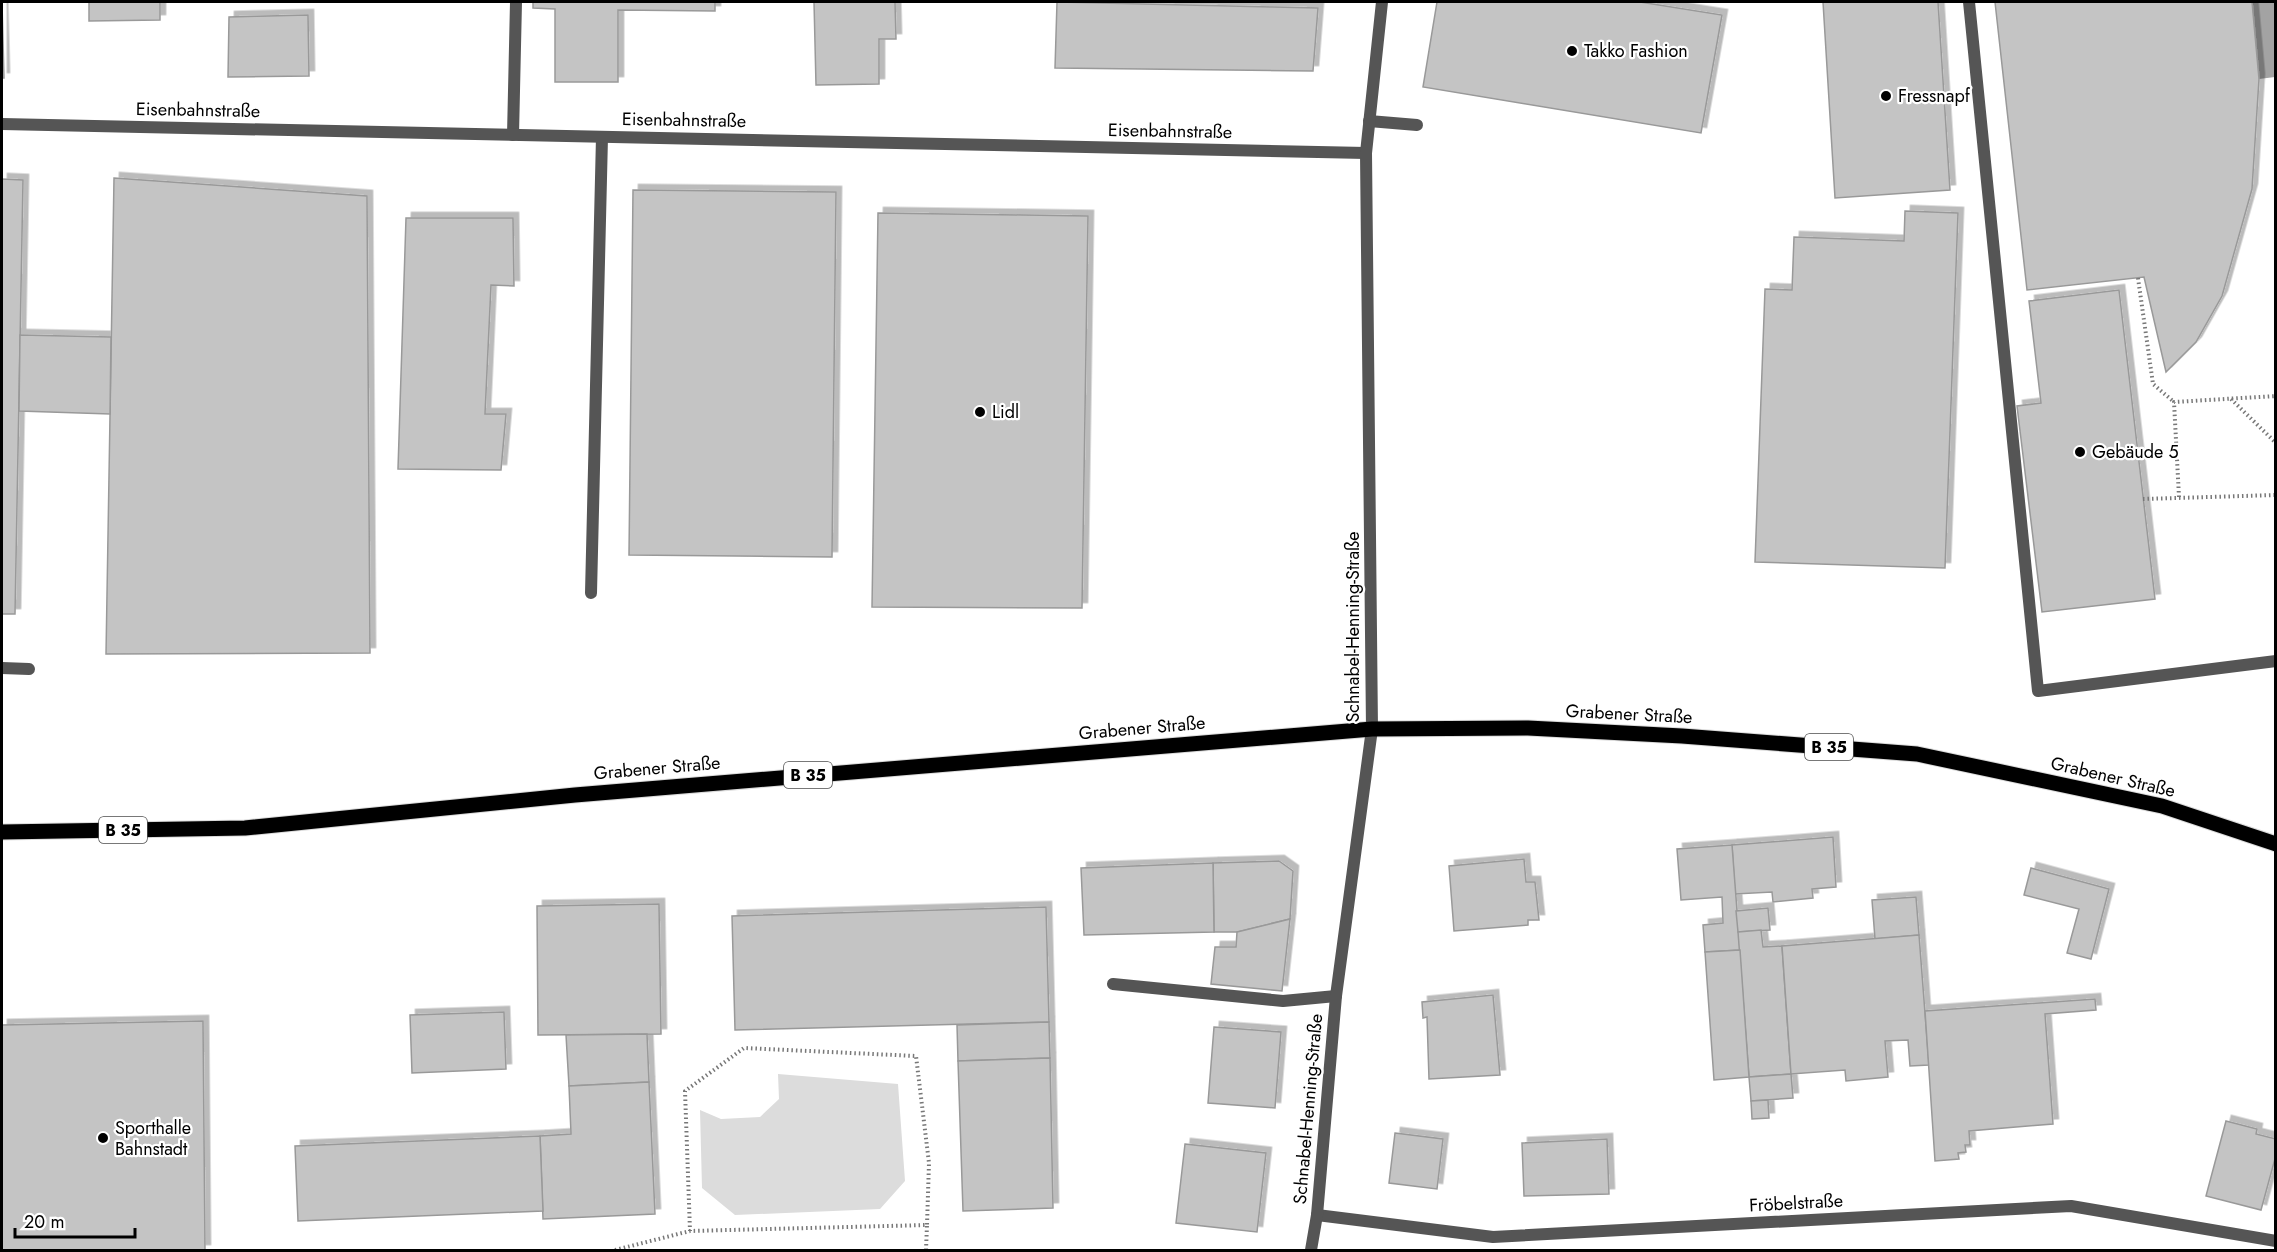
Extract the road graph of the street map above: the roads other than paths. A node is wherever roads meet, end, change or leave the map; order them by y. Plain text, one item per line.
1 (516, 2) edge
2 (1382, 2) edge
3 (1969, 2) edge
4 (1369, 121) junction
5 (2, 124) edge
6 (1417, 125) dead end
7 (513, 135) junction
8 (602, 136) junction
9 (1366, 153) junction
10 (591, 593) dead end
11 (2276, 661) edge
12 (2, 668) edge
13 (29, 669) dead end
14 (1372, 729) junction
15 (2, 832) edge
16 (2276, 844) edge
17 (1113, 984) dead end
18 (1336, 996) junction
19 (1317, 1215) junction
20 (2276, 1241) edge
21 (1311, 1251) edge

1 - 7 street
2 - 4 street, Schnabel-Henning-Straße
3 - 11 street
4 - 6 street
4 - 9 street, Schnabel-Henning-Straße
5 - 7 street, Eisenbahnstraße
7 - 8 street, Eisenbahnstraße
8 - 9 street, Eisenbahnstraße
8 - 10 street
9 - 14 street, Schnabel-Henning-Straße
12 - 13 street
14 - 15 main road, Grabener Straße / B 35
14 - 16 main road, Grabener Straße / B 35
14 - 18 street, Schnabel-Henning-Straße
17 - 18 street
18 - 19 street, Schnabel-Henning-Straße
19 - 20 street, Fröbelstraße
19 - 21 street, Schnabel-Henning-Straße

